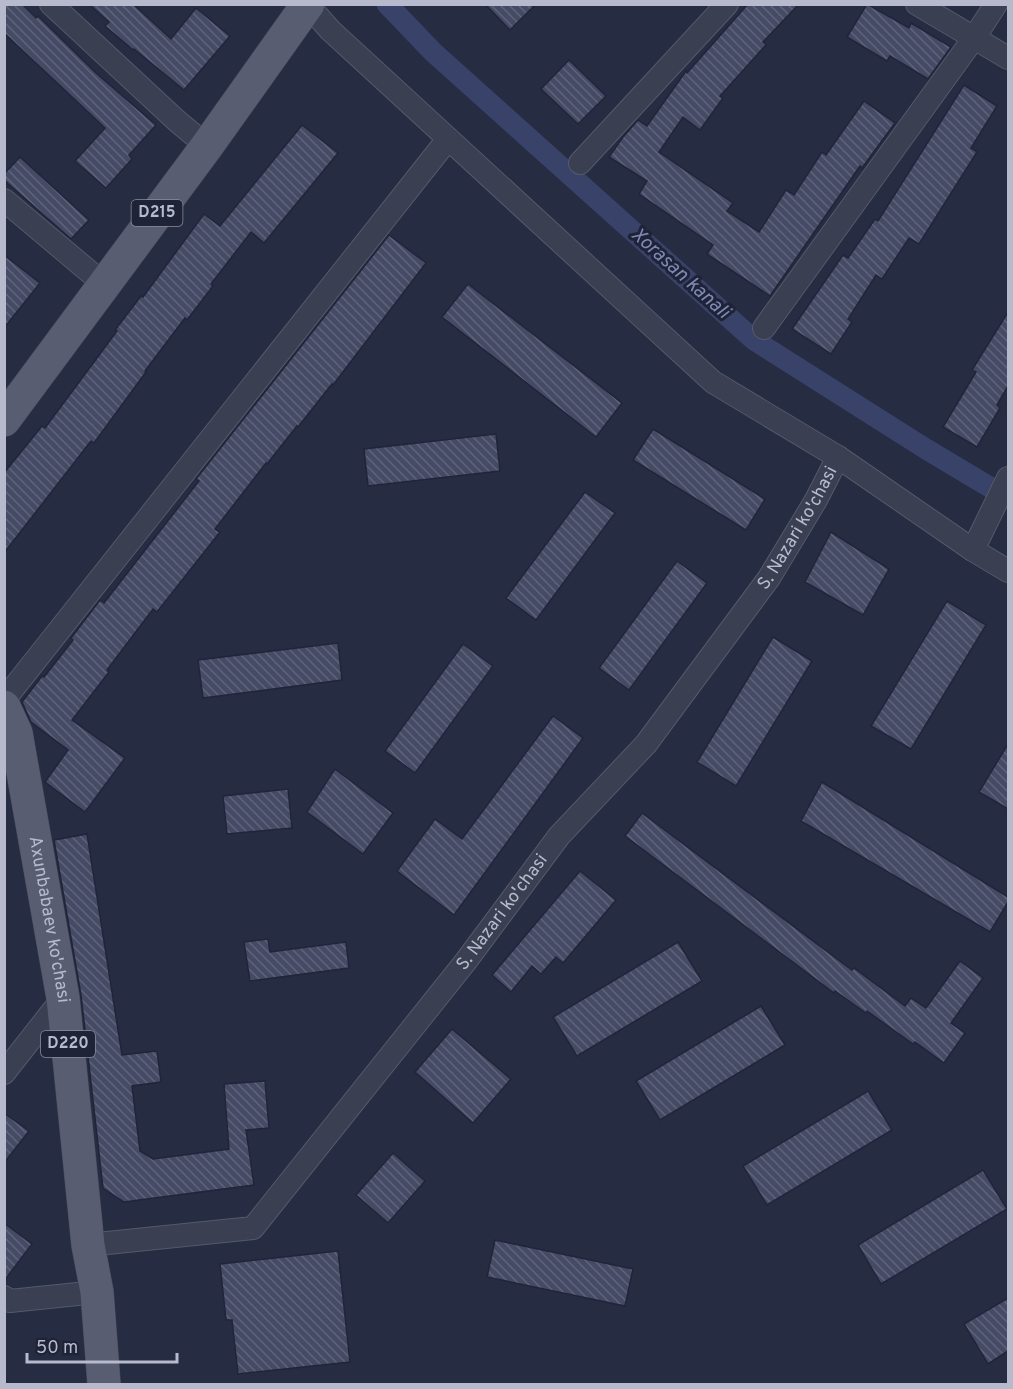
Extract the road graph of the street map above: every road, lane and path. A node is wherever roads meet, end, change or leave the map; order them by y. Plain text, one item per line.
1 (51, 4) edge
2 (727, 4) edge
3 (917, 4) edge
4 (996, 4) edge
5 (308, 5) edge
6 (974, 38) junction
7 (1008, 58) edge
8 (448, 139) junction
9 (207, 146) junction
10 (580, 163) dead end
11 (4, 200) edge
12 (104, 284) junction
13 (764, 328) dead end
14 (4, 420) edge
15 (838, 457) junction
16 (1008, 478) edge
17 (973, 550) junction
18 (1008, 571) edge
19 (4, 700) edge
20 (8, 730) edge
21 (63, 998) junction
22 (4, 1073) edge
23 (88, 1245) junction
24 (97, 1292) junction
25 (4, 1298) edge
26 (104, 1384) edge

1 - 9 street
2 - 10 street
3 - 6 street
4 - 6 street
5 - 8 street
5 - 9 main road, D215
6 - 7 street
6 - 13 street
8 - 15 street
8 - 19 street
9 - 12 main road, D215
11 - 12 street
12 - 14 main road, D215
15 - 17 street
15 - 23 street, S. Nazari ko'chasi
16 - 17 street
17 - 18 street
20 - 21 main road, Axunbabaev ko'chasi / D220
21 - 22 street
21 - 23 main road, Axunbabaev ko'chasi / D220
23 - 24 main road, Axunbabaev ko'chasi / D220
24 - 25 street
24 - 26 main road, Axunbabaev ko'chasi / D220

